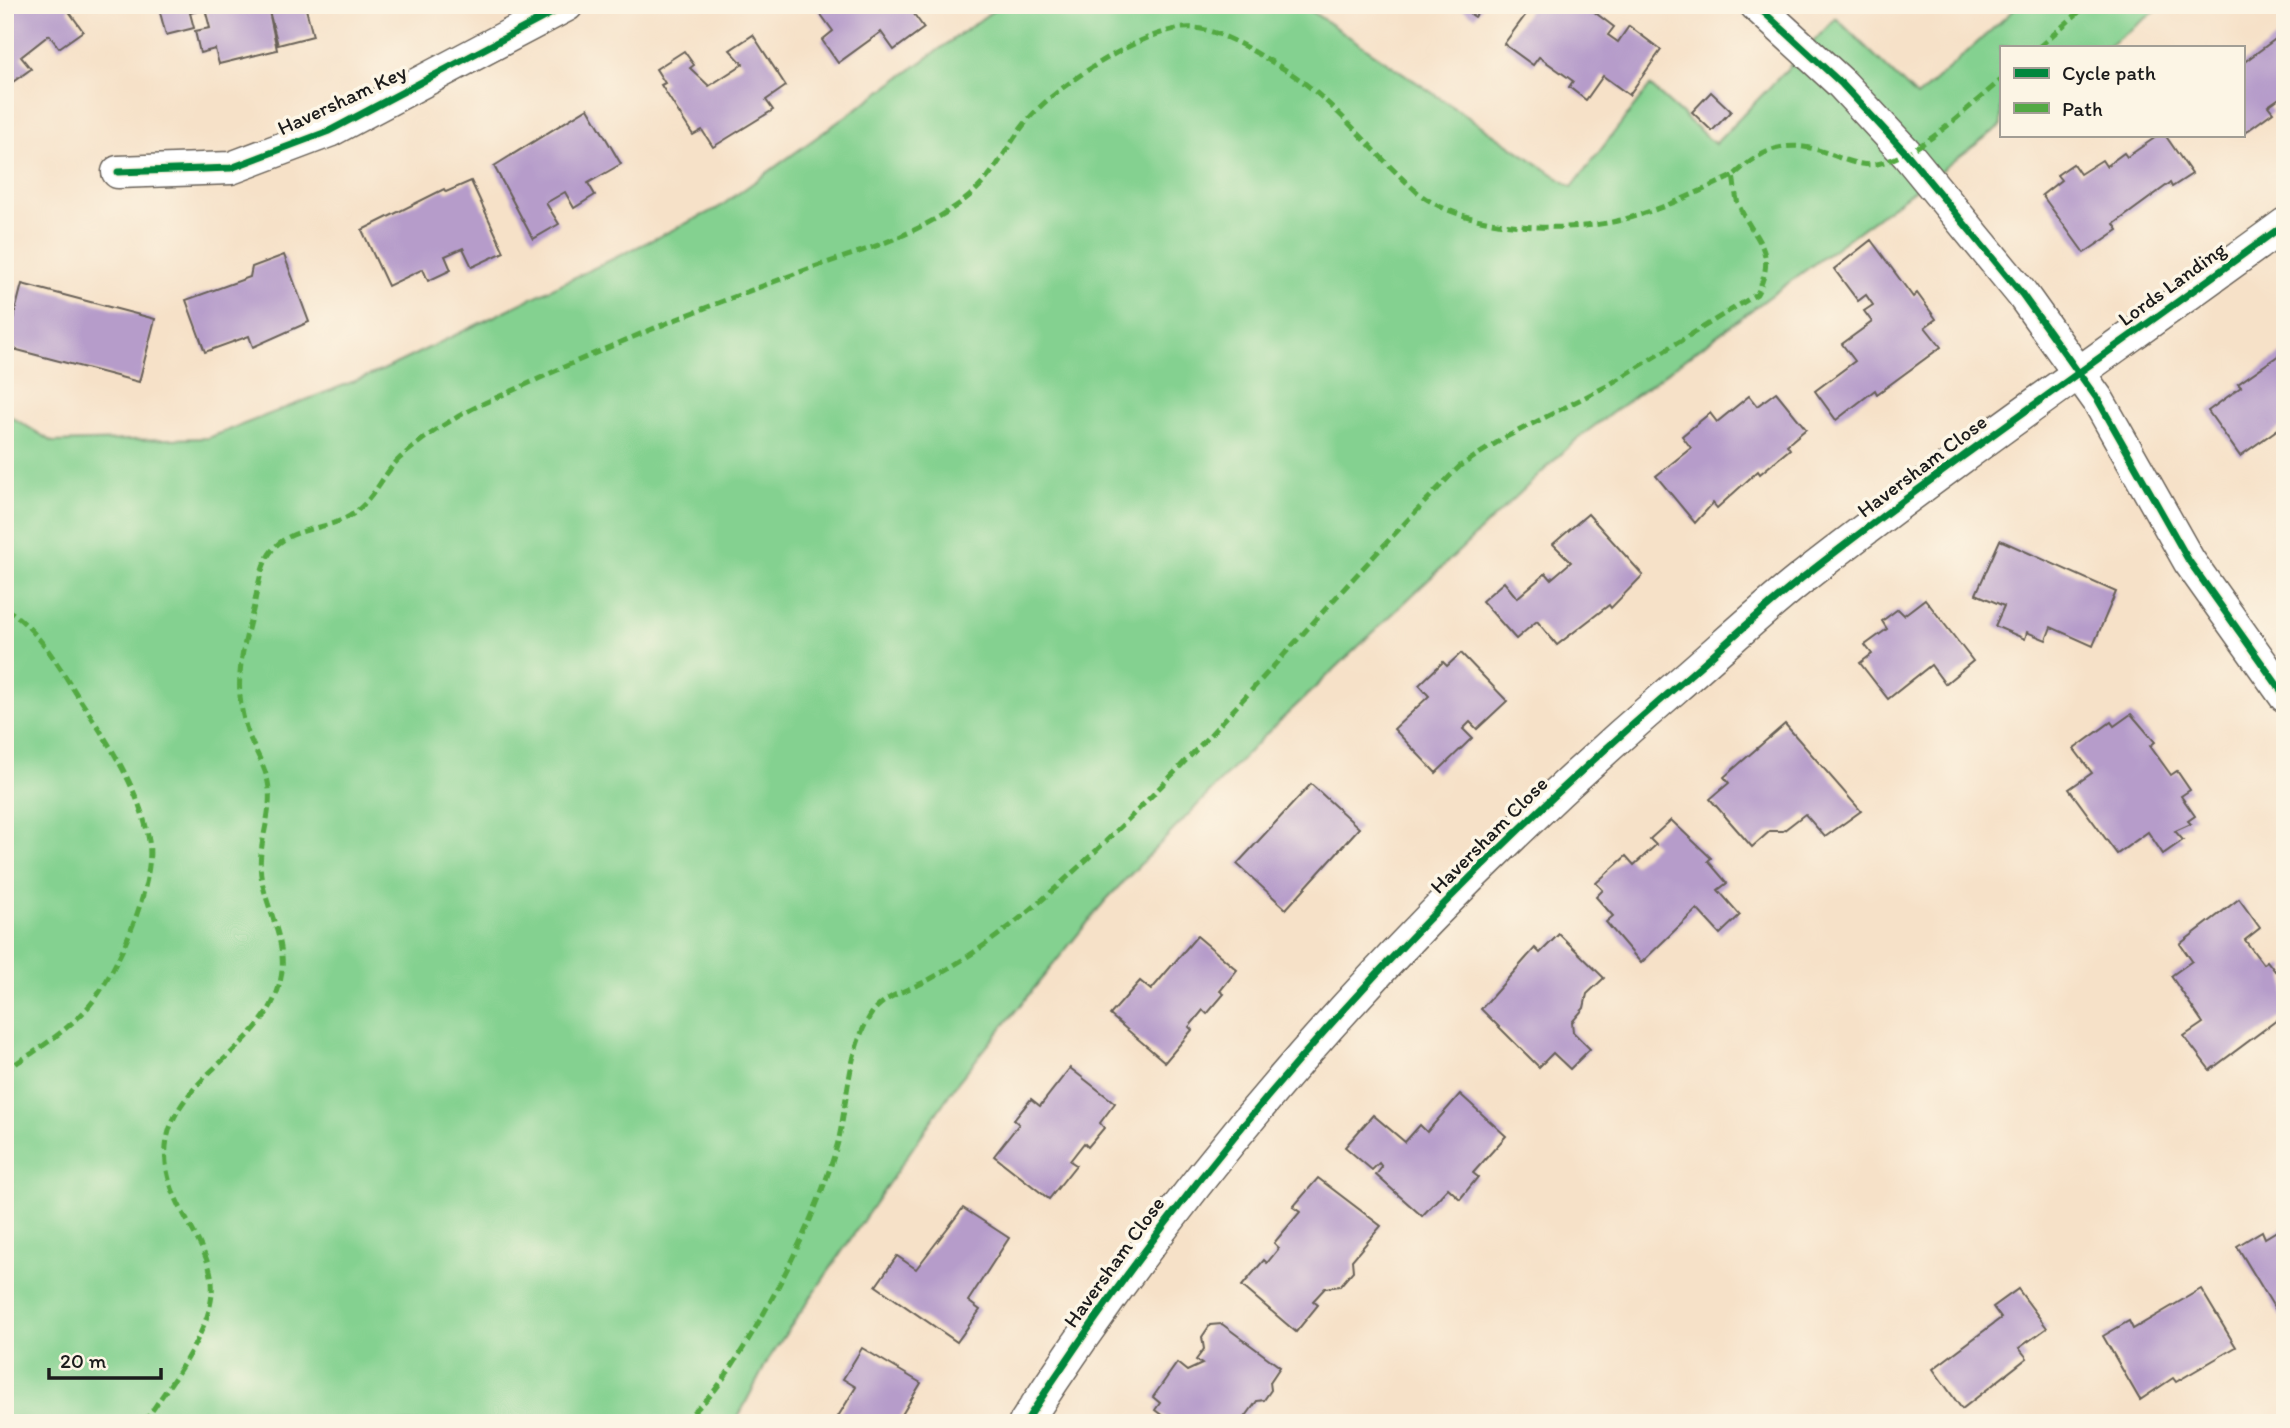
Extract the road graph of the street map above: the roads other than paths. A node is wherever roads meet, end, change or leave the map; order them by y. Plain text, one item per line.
1 (567, 5) edge
2 (1756, 5) edge
3 (118, 172) dead end
4 (2285, 224) edge
5 (2080, 372) junction
6 (2285, 696) edge
7 (1025, 1423) edge

1 - 3 street, Haversham Key
2 - 5 street
4 - 5 street, Lords Landing
5 - 6 street
5 - 7 street, Haversham Close

